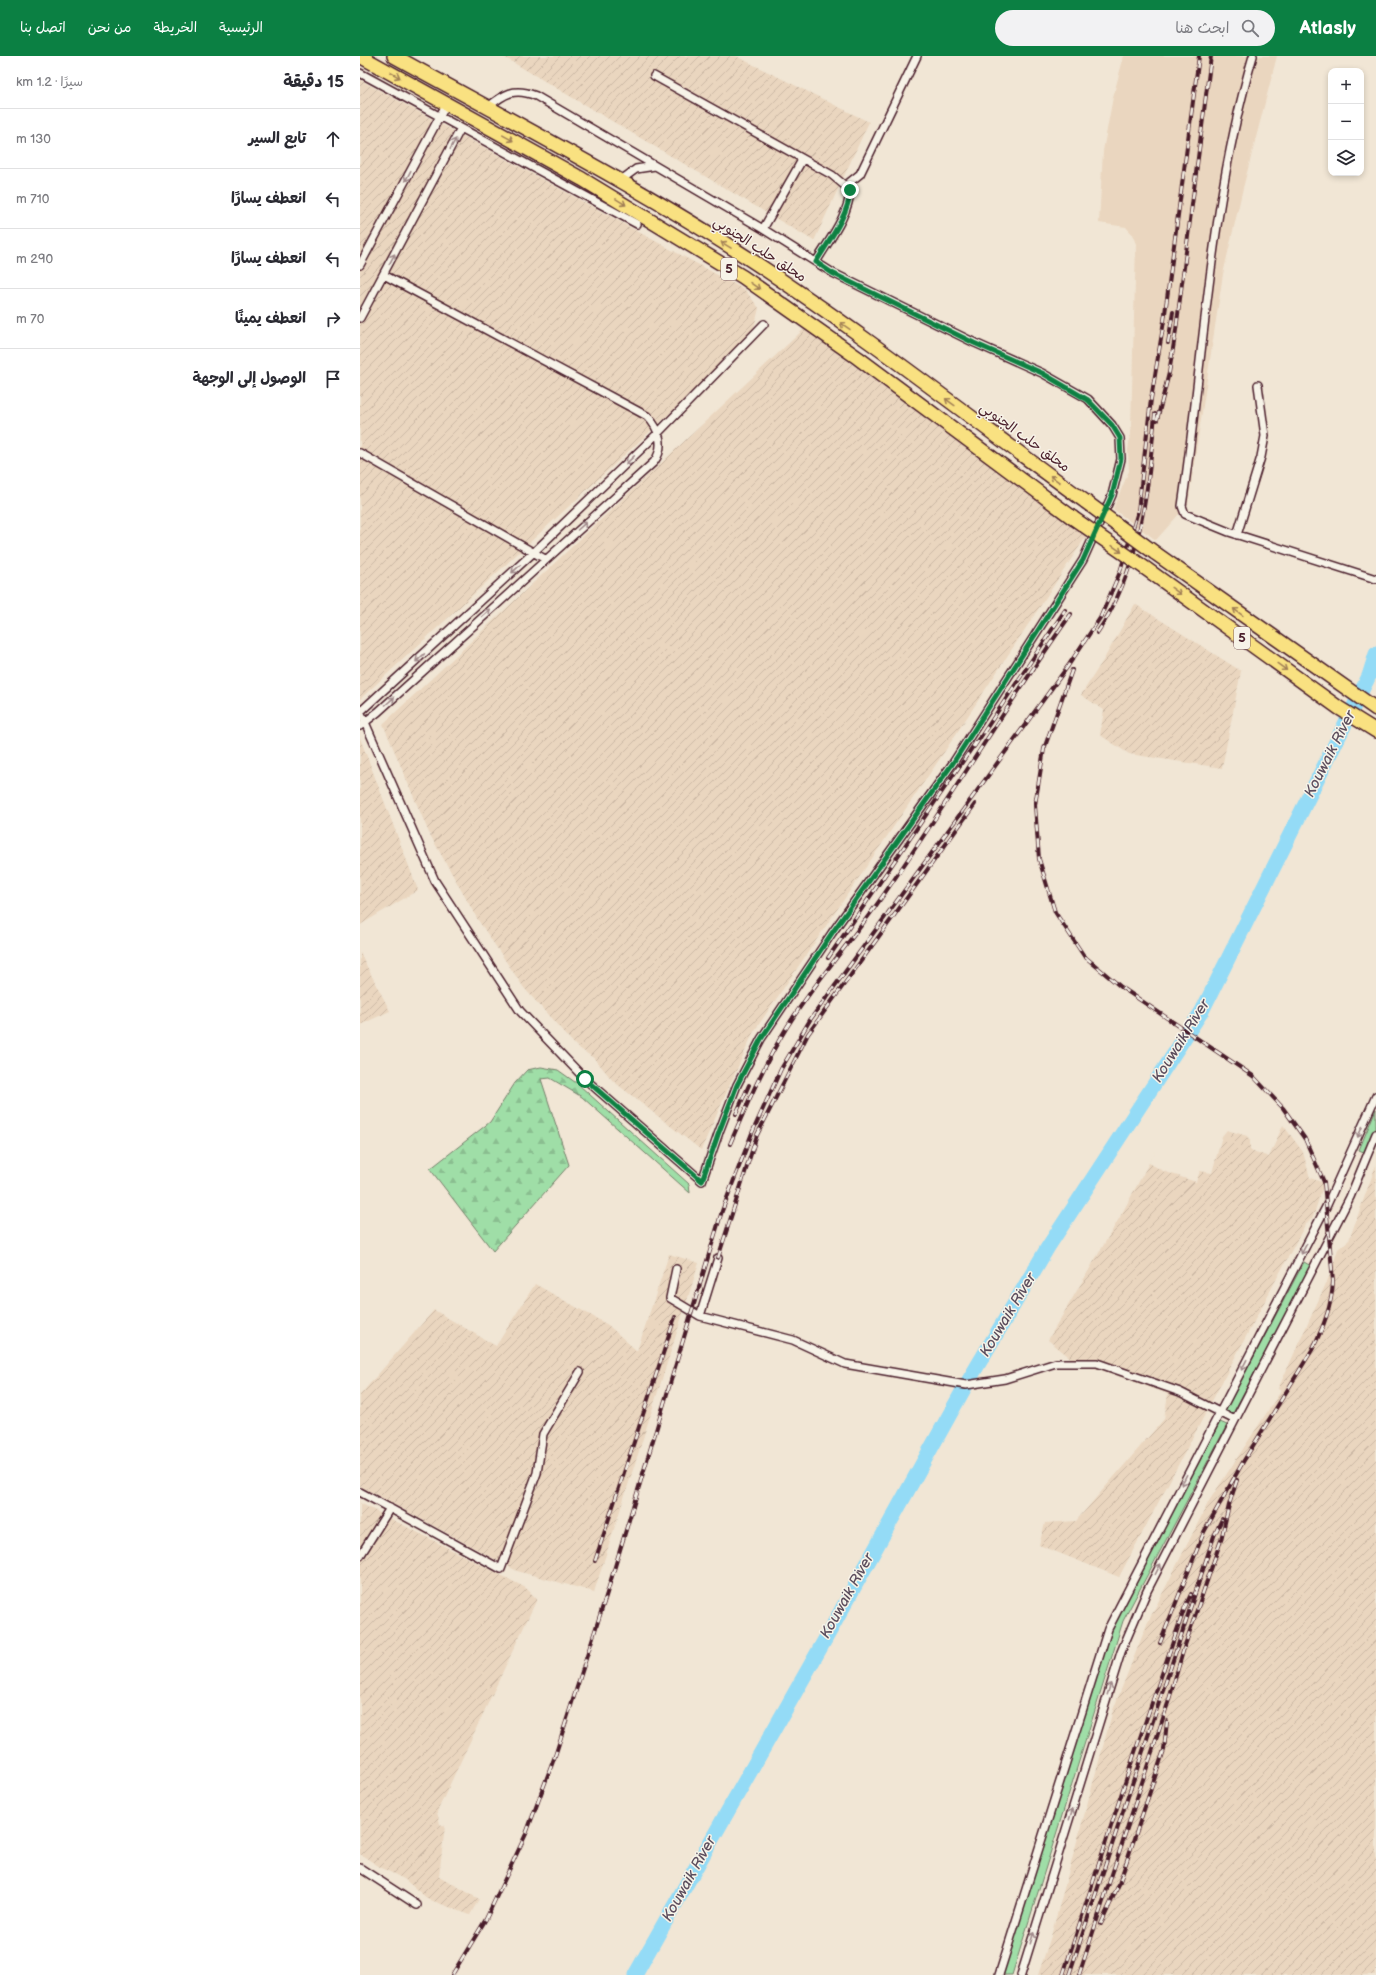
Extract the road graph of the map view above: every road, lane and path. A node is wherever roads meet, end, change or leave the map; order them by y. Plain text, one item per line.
1 (360, 56) edge
2 (394, 56) edge
3 (917, 56) edge
4 (1253, 56) edge
5 (360, 73) edge
6 (654, 76) dead end
7 (446, 103) junction
8 (488, 107) junction
9 (440, 117) junction
10 (461, 128) junction
11 (802, 160) junction
12 (656, 166) junction
13 (621, 180) junction
14 (845, 186) junction
15 (637, 224) dead end
16 (763, 229) junction
17 (816, 262) junction
18 (361, 263) edge
19 (384, 275) junction
20 (360, 318) edge
21 (764, 324) dead end
22 (1258, 385) dead end
23 (658, 433) junction
24 (360, 453) edge
25 (1237, 535) junction
26 (534, 552) junction
27 (545, 559) junction
28 (1376, 579) edge
29 (456, 624) junction
30 (464, 633) junction
31 (1376, 709) edge
32 (360, 712) edge
33 (363, 724) edge
34 (1374, 730) edge
35 (1376, 1096) edge
36 (1376, 1134) edge
37 (718, 1258) dead end
38 (676, 1269) dead end
39 (700, 1316) junction
40 (580, 1372) dead end
41 (1220, 1412) junction
42 (1235, 1420) junction
43 (360, 1492) edge
44 (390, 1508) junction
45 (360, 1556) edge
46 (360, 1868) edge
47 (417, 1905) dead end
48 (999, 1975) edge
49 (1020, 1975) edge

1 -> 7 highway, 5
2 - 8 highway, محلق حلب الجنوبي / 5
3 - 14 street
4 - 25 street
5 - 9 street
6 - 11 street
7 - 9 street
7 -> 34 highway, 5, bridge
8 - 12 street
8 - 13 highway, محلق حلب الجنوبي / 5
9 - 10 street
9 -> 18 street
10 - 15 street
19 -> 10 street
11 - 14 street
11 - 16 street
12 - 13 street
12 - 16 street
31 -> 13 highway, محلق حلب الجنوبي / 5, bridge
14 - 17 street
16 - 17 street
17 - 33 street
19 - 20 street
19 - 23 street
21 - 23 street
22 - 25 street
23 -> 26 street
27 -> 23 street
24 - 26 street
25 - 28 street
26 - 27 street
26 -> 29 street
30 -> 27 street
29 - 30 street
29 -> 32 street
33 -> 30 street
32 - 33 street
35 -> 41 street
36 - 42 street
37 - 39 street
38 - 39 street
39 - 41 street
40 - 44 street
41 - 42 street
41 -> 48 street
49 -> 42 street
43 - 44 street
44 - 45 street
46 - 47 street

